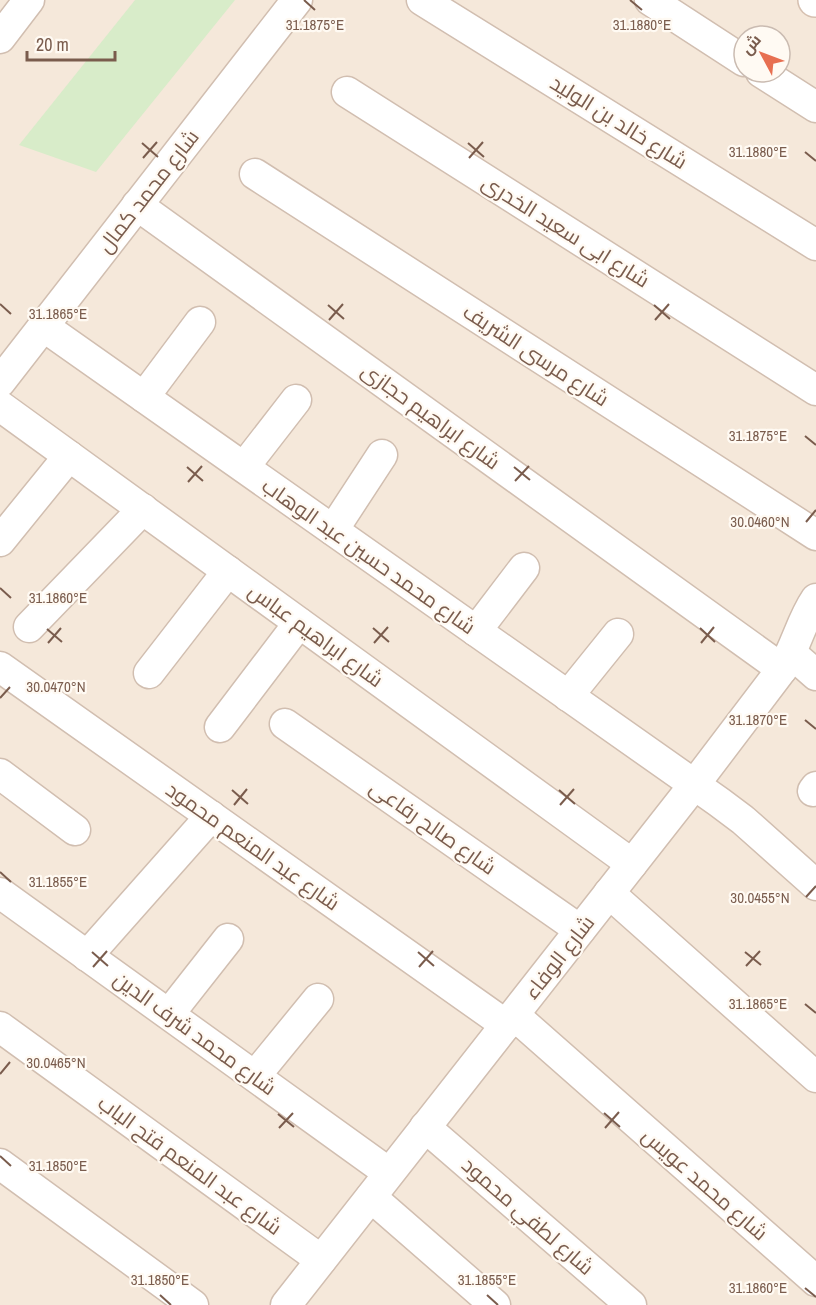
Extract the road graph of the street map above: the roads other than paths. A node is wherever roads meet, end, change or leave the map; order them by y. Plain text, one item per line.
1 (29, 0) edge
2 (297, 0) edge
3 (422, 0) edge
4 (651, 0) edge
5 (0, 38) edge
6 (732, 53) edge
7 (779, 84) edge
8 (347, 92) dead end
9 (816, 108) edge
10 (255, 174) dead end
11 (137, 205) junction
12 (816, 245) edge
13 (200, 322) dead end
14 (43, 326) junction
15 (0, 382) edge
16 (816, 390) edge
17 (144, 397) junction
18 (296, 400) dead end
19 (0, 406) edge
20 (382, 455) dead end
21 (69, 456) junction
22 (244, 468) junction
23 (143, 509) junction
24 (333, 530) junction
25 (816, 535) edge
26 (0, 541) edge
27 (524, 568) dead end
28 (228, 571) junction
29 (816, 599) edge
30 (299, 623) junction
31 (29, 627) dead end
32 (476, 631) junction
33 (618, 634) dead end
34 (787, 662) junction
35 (0, 667) edge
36 (149, 673) dead end
37 (816, 675) edge
38 (568, 696) junction
39 (285, 724) dead end
40 (219, 727) dead end
41 (0, 774) edge
42 (694, 785) junction
43 (211, 816) junction
44 (75, 830) dead end
45 (632, 864) junction
46 (816, 885) edge
47 (0, 893) edge
48 (609, 893) junction
49 (580, 930) junction
50 (228, 939) dead end
51 (87, 956) junction
52 (318, 999) dead end
53 (169, 1014) junction
54 (510, 1020) junction
55 (0, 1027) edge
56 (255, 1076) junction
57 (816, 1077) edge
58 (425, 1128) junction
59 (0, 1164) edge
60 (389, 1173) junction
61 (371, 1197) junction
62 (321, 1260) junction
63 (816, 1281) edge
64 (193, 1305) edge
65 (287, 1305) edge
66 (495, 1305) edge
67 (631, 1305) edge

1 - 5 street
2 - 11 street, شارع محمد كمال
3 - 12 street, شارع خالد بن الوليد
4 - 6 street
7 - 9 street
8 - 16 street, شارع ابى سعيد الخدرى
10 - 25 street, شارع مرسى الشريف
11 - 14 street, شارع محمد كمال
11 - 34 street, شارع ابراهيم حجازى
13 - 17 street
14 - 15 street, شارع محمد كمال
14 - 17 street, شارع محمد حسين عبد الوهاب
17 - 22 street, شارع محمد حسين عبد الوهاب
18 - 22 street
19 - 21 street, شارع ابراهيم عباس
20 - 24 street
21 - 23 street, شارع ابراهيم عباس
21 - 26 street
22 - 24 street, شارع محمد حسين عبد الوهاب
23 - 28 street, شارع ابراهيم عباس
23 - 31 street
24 - 32 street, شارع محمد حسين عبد الوهاب
27 - 32 street
28 - 30 street, شارع ابراهيم عباس
28 - 36 street
29 - 34 street, شارع الوفاء
30 - 40 street
30 - 45 street, شارع ابراهيم عباس
32 - 38 street, شارع محمد حسين عبد الوهاب
33 - 38 street
34 - 37 street, شارع ابراهيم حجازى
34 - 42 street, شارع الوفاء
35 - 43 street, شارع عبد المنعم محمود
38 - 42 street, شارع محمد حسين عبد الوهاب
39 - 49 street, شارع صالح رفاعى
41 - 44 street
42 - 45 street, شارع الوفاء
42 - 46 street, شارع محمد حسين عبد الوهاب
43 - 51 street
43 - 54 street, شارع عبد المنعم محمود
45 - 48 street, شارع الوفاء
47 - 51 street, شارع محمد شرف الدين
48 - 49 street, شارع الوفاء
48 - 57 street
49 - 54 street, شارع الوفاء
50 - 53 street
51 - 53 street, شارع محمد شرف الدين
52 - 56 street
53 - 56 street, شارع محمد شرف الدين
54 - 58 street, شارع الوفاء
54 - 63 street, شارع محمد عويس
55 - 62 street, شارع عبد المنعم فتح الباب
56 - 60 street, شارع محمد شرف الدين
58 - 60 street, شارع الوفاء
58 - 67 street, شارع لطفي محمود
59 - 64 street
60 - 61 street, شارع الوفاء
61 - 62 street, شارع الوفاء
61 - 66 street
62 - 65 street, شارع الوفاء

